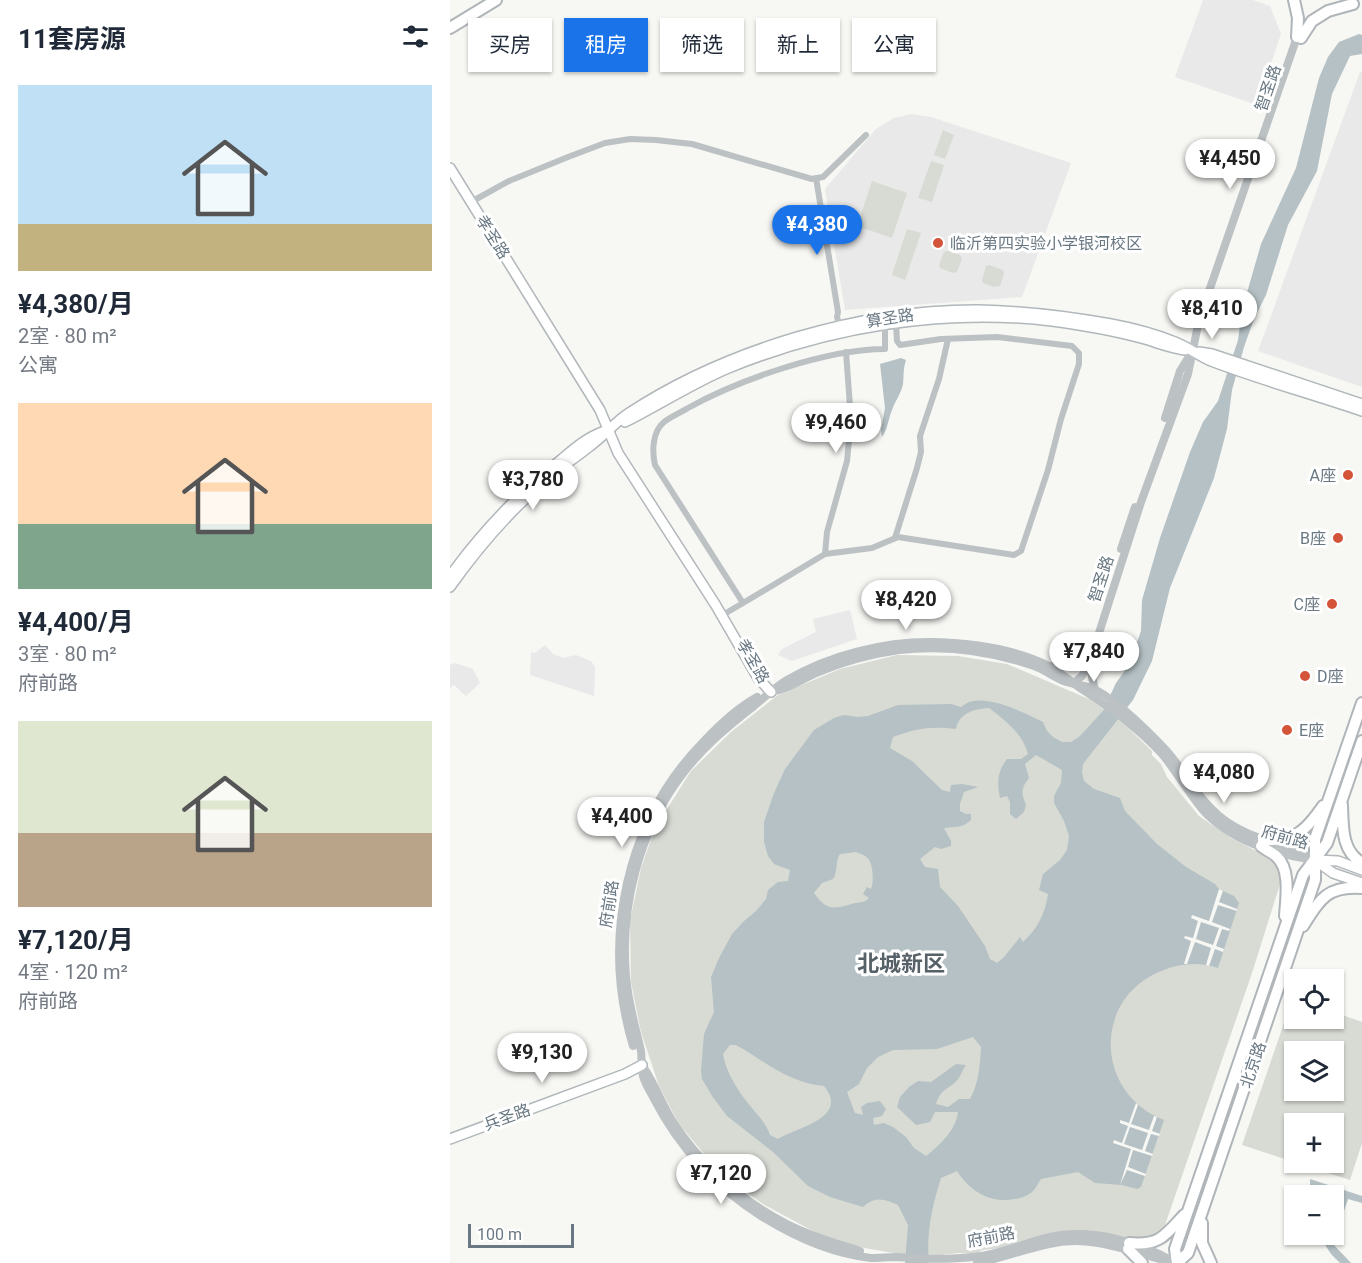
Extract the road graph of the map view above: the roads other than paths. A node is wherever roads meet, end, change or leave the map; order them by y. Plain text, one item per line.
1 (483, 0) edge
2 (496, 0) edge
3 (1294, 0) edge
4 (1341, 0) edge
5 (1358, 6) edge
6 (450, 19) edge
7 (450, 28) edge
8 (1299, 38) junction
9 (866, 135) dead end
10 (450, 168) edge
11 (450, 177) edge
12 (816, 178) junction
13 (471, 202) junction
14 (896, 323) junction
15 (885, 325) junction
16 (840, 327) junction
17 (948, 339) junction
18 (1192, 351) junction
19 (846, 352) junction
20 (1245, 369) junction
21 (1362, 404) edge
22 (1362, 411) edge
23 (607, 430) junction
24 (895, 538) junction
25 (825, 554) junction
26 (450, 576) edge
27 (450, 587) edge
28 (743, 603) junction
29 (726, 613) junction
30 (1090, 647) junction
31 (1089, 662) junction
32 (1050, 666) junction
33 (1074, 683) junction
34 (771, 692) junction
35 (1097, 693) junction
36 (1362, 703) edge
37 (1362, 741) edge
38 (1330, 796) junction
39 (1342, 799) junction
40 (1262, 843) junction
41 (1315, 861) junction
42 (1362, 864) edge
43 (1362, 870) edge
44 (1362, 883) edge
45 (1362, 888) edge
46 (1282, 936) junction
47 (1295, 939) junction
48 (642, 1065) junction
49 (450, 1132) edge
50 (450, 1139) edge
51 (1188, 1210) junction
52 (1202, 1214) junction
53 (1129, 1246) junction
54 (876, 1261) edge
55 (889, 1263) edge
56 (977, 1263) edge
57 (1143, 1263) edge
58 (1177, 1263) edge
59 (1211, 1263) edge

1 - 6 main road
2 - 7 main road
3 - 8 main road
4 - 5 main road
5 - 8 main road
8 - 18 street, 智圣路
9 - 12 street
10 - 13 main road, 孝圣路
11 - 23 main road, 孝圣路
12 - 13 street
12 - 16 street
13 - 23 main road, 孝圣路
14 - 15 main road, 算圣路
14 - 17 street
14 - 18 main road, 算圣路
15 - 19 street
15 - 23 main road, 算圣路
16 - 18 main road, 算圣路
16 - 23 main road, 算圣路
17 - 24 street
17 - 24 street
18 - 20 main road, 算圣路
18 - 30 street, 智圣路
18 - 31 street, 智圣路
19 - 25 street
19 - 28 street
20 - 21 main road, 算圣路
20 - 22 main road, 算圣路
23 - 26 main road, 算圣路
23 - 27 main road, 算圣路
23 - 29 main road, 孝圣路
23 - 34 main road, 孝圣路
24 - 25 street
25 - 28 street
28 - 29 street
29 - 34 main road, 孝圣路
30 - 32 street
30 - 33 street, 智圣路
31 - 33 street, 智圣路
31 - 35 street
32 - 33 street, 府前路
32 - 34 street, 府前路
33 - 34 street, 府前路
33 - 35 street, 府前路
34 - 48 street, 府前路
35 - 40 street, 府前路
36 - 38 main road, 北京路
37 - 39 main road, 北京路
38 - 40 main road
38 - 41 main road, 北京路
39 - 41 main road, 北京路
39 - 42 main road
40 - 41 street, 府前路
40 - 46 main road
41 - 43 main road
41 - 44 main road
41 - 46 main road, 北京路
41 - 47 main road, 北京路
45 - 47 main road
46 - 51 main road, 北京路
47 - 52 main road, 北京路
48 - 49 main road, 兵圣路
48 - 50 main road, 兵圣路
48 - 54 street, 府前路
51 - 53 main road
51 - 58 main road, 北京路
52 - 58 main road, 北京路
52 - 59 main road
53 - 54 street, 府前路
53 - 56 street, 府前路
53 - 57 main road
53 - 58 street, 府前路
54 - 55 street, 府前路

